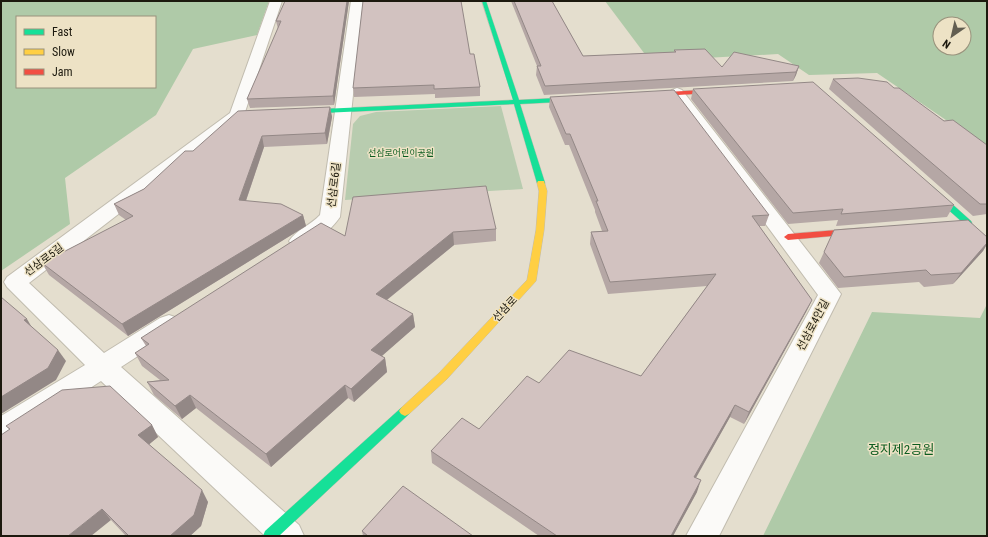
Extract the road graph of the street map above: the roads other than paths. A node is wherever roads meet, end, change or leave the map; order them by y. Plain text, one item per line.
1 (276, 1) edge
2 (357, 1) edge
3 (484, 1) edge
4 (730, 90) edge
5 (677, 93) junction
6 (639, 96) edge
7 (586, 99) edge
8 (517, 103) junction
9 (344, 110) junction
10 (290, 112) edge
11 (921, 180) edge
12 (929, 226) edge
13 (874, 230) edge
14 (788, 237) junction
15 (280, 254) edge
16 (188, 312) edge
17 (102, 366) junction
18 (1, 431) edge
19 (279, 533) edge
20 (702, 536) edge

1 - 17 street, 선삼로5길
2 - 9 street, 선삼로6길
3 - 8 street, 선삼로
4 - 5 street
5 - 6 street
5 - 14 street, 선삼로4안길
7 - 8 street
8 - 9 street
8 - 19 street, 선삼로
9 - 10 street
9 - 15 street, 선삼로6길
11 - 12 street
13 - 14 street
14 - 20 street, 선삼로4안길
16 - 17 street
17 - 18 street
17 - 19 street, 선삼로5길

